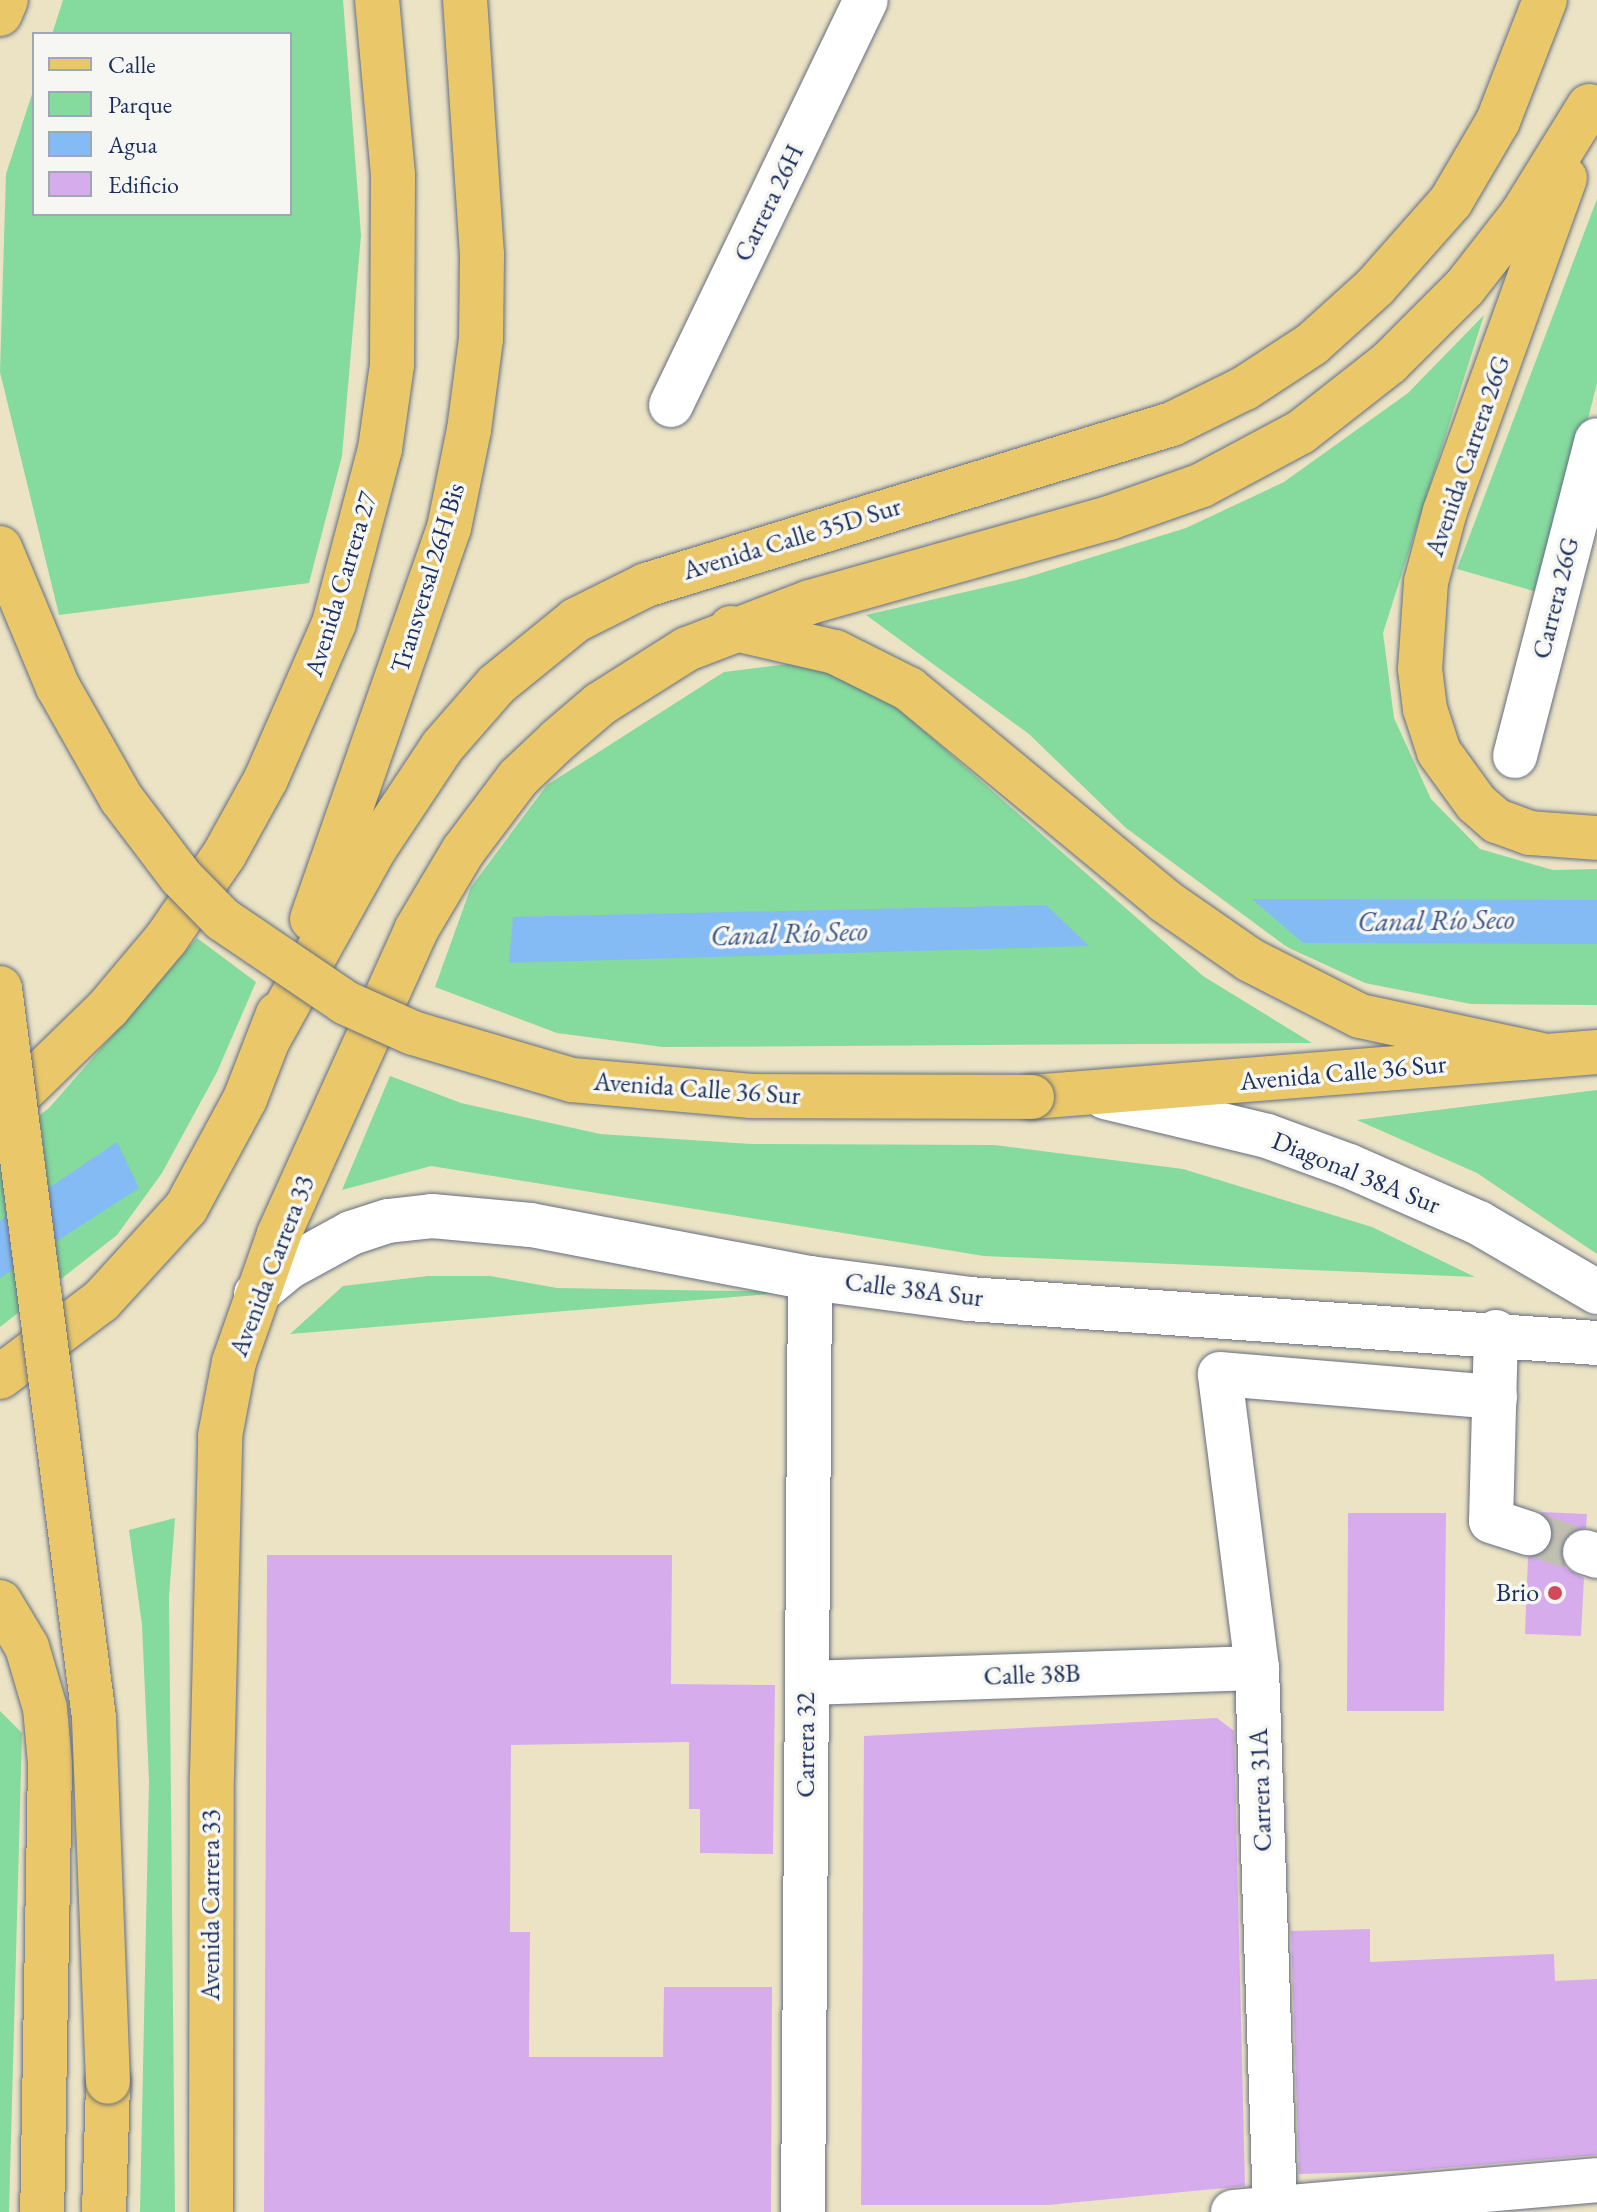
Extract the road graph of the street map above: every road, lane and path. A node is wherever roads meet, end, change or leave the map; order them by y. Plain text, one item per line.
1 (6, 0) edge
2 (377, 0) edge
3 (465, 0) edge
4 (866, 0) edge
5 (1545, 0) edge
6 (0, 14) edge
7 (1593, 93) edge
8 (671, 405) dead end
9 (1597, 440) edge
10 (0, 548) edge
11 (731, 628) junction
12 (1515, 756) dead end
13 (1597, 838) edge
14 (0, 988) edge
15 (268, 1040) junction
16 (1597, 1052) edge
17 (1542, 1055) junction
18 (1098, 1096) junction
19 (0, 1113) edge
20 (810, 1278) junction
21 (1597, 1292) edge
22 (256, 1294) junction
23 (1496, 1332) junction
24 (1597, 1343) edge
25 (0, 1377) edge
26 (1495, 1397) junction
27 (1529, 1533) tunnel mouth
28 (0, 1602) edge
29 (1257, 1668) junction
30 (807, 1683) junction
31 (1597, 2180) edge
32 (1254, 2210) edge
33 (42, 2212) edge
34 (104, 2212) edge
35 (211, 2212) edge
36 (803, 2212) edge

1 - 6 main road
2 - 19 main road, Avenida Carrera 27
3 - 15 main road, Transversal 26H Bis
4 - 8 street, Carrera 26H
5 - 15 main road, Avenida Calle 35D Sur
7 - 11 main road
7 - 13 main road, Avenida Carrera 26G
9 - 12 street, Carrera 26G
10 - 18 main road, Avenida Calle 36 Sur, bridge
11 - 17 main road
11 - 22 main road, Avenida Carrera 33
14 - 34 main road, bridge
15 - 25 main road
16 - 17 main road, Avenida Calle 36 Sur
17 - 18 main road, Avenida Calle 36 Sur
18 - 21 street, Diagonal 38A Sur
20 - 22 street, Calle 38A Sur
20 - 23 street, Calle 38A Sur
20 - 30 street, Carrera 32
22 - 35 main road, Avenida Carrera 33
23 - 24 street, Calle 38A Sur
23 - 26 street
26 - 27 street
26 - 29 street, Carrera 31A
28 - 33 main road
29 - 30 street, Calle 38B
29 - 32 street, Carrera 31A
30 - 36 street, Carrera 32
31 - 32 street

